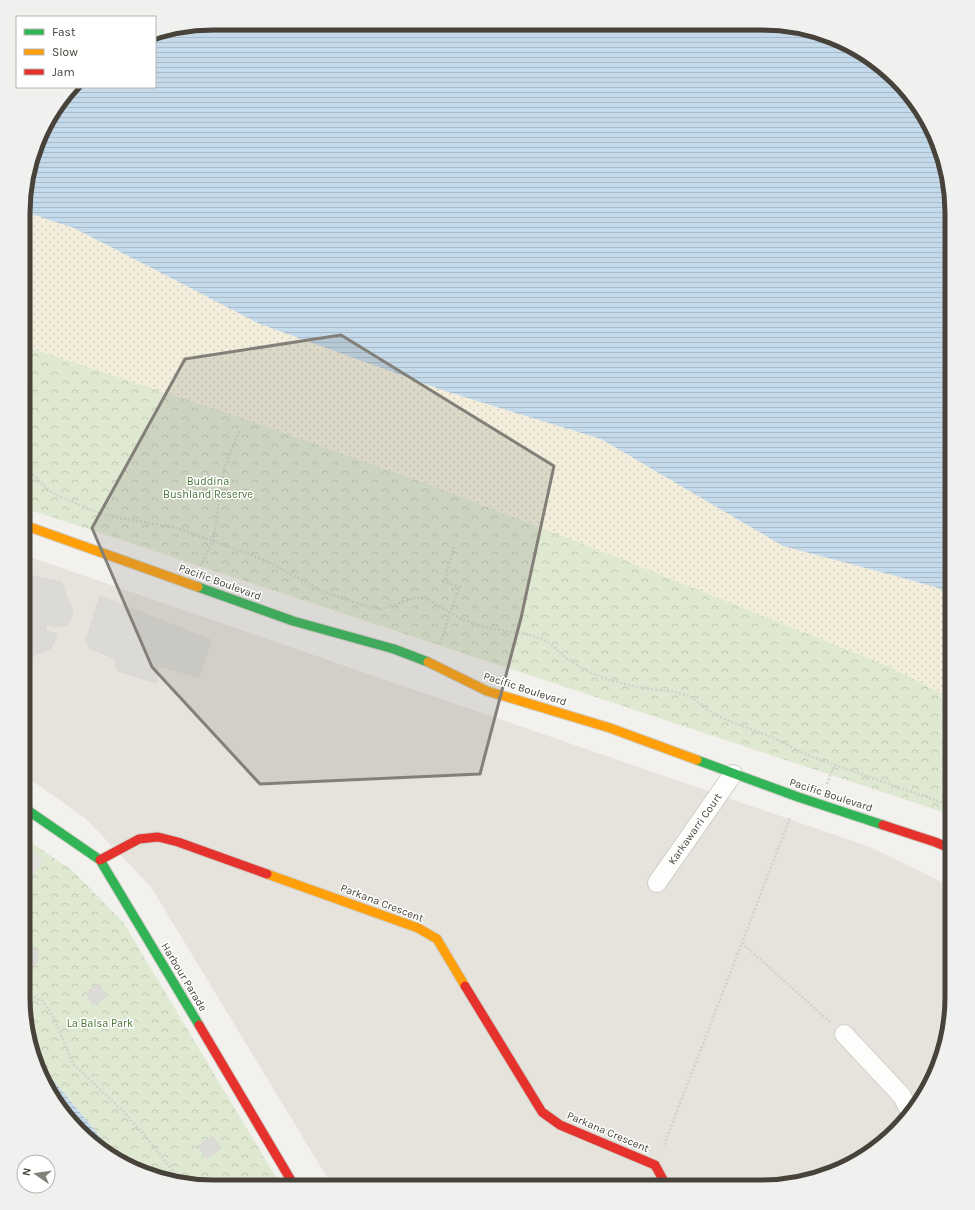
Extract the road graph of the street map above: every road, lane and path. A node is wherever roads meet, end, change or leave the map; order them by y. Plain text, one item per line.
1 (240, 430) dead end
2 (30, 472) edge
3 (30, 527) edge
4 (213, 541) junction
5 (454, 547) dead end
6 (191, 584) junction
7 (450, 612) junction
8 (434, 664) junction
9 (733, 774) junction
10 (945, 804) edge
11 (30, 811) edge
12 (791, 816) dead end
13 (945, 846) edge
14 (100, 860) junction
15 (657, 883) dead end
16 (742, 943) junction
17 (30, 995) edge
18 (844, 1034) joint
19 (908, 1107) edge
20 (655, 1166) junction
21 (177, 1176) edge
22 (291, 1180) edge
23 (663, 1180) edge

1 - 4 path
2 - 4 path
3 - 6 street, Pacific Boulevard
4 - 6 path
4 - 7 path
5 - 7 path
6 - 8 street, Pacific Boulevard
7 - 8 path
7 - 10 path
8 - 9 street, Pacific Boulevard
9 - 13 street, Pacific Boulevard
9 - 15 street, Karkawarri Court
11 - 14 street, Harbour Parade
12 - 16 path
14 - 20 street, Parkana Crescent
14 - 22 street, Harbour Parade
16 - 18 path
16 - 20 path
17 - 21 path
18 - 19 street
20 - 23 street, Parkana Crescent

